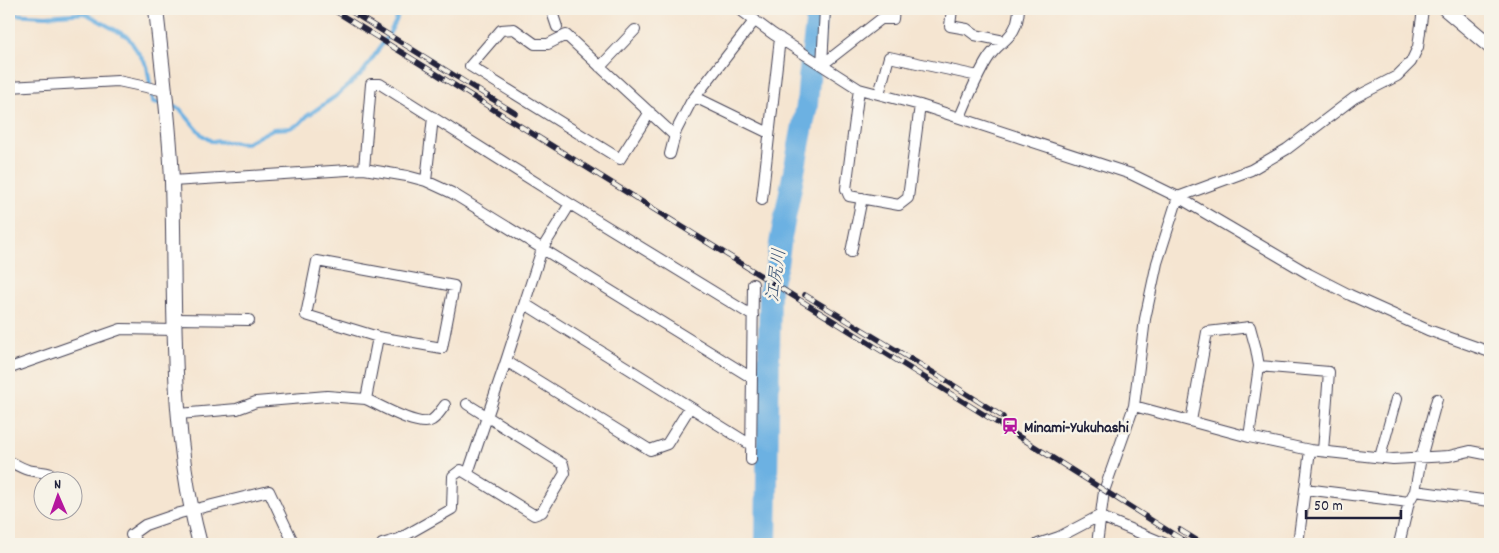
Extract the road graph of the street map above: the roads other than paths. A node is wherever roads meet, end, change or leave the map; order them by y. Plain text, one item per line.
1 (156, 9) edge
2 (551, 9) edge
3 (739, 9) edge
4 (825, 9) edge
5 (894, 9) edge
6 (952, 9) edge
7 (1019, 9) edge
8 (1423, 9) edge
9 (1446, 9) edge
10 (755, 20) junction
11 (557, 27) dead end
12 (636, 30) dead end
13 (780, 38) junction
14 (1004, 41) junction
15 (1490, 46) edge
16 (822, 65) junction
17 (600, 67) junction
18 (978, 76) junction
19 (9, 87) edge
20 (859, 89) junction
21 (165, 91) junction
22 (879, 94) junction
23 (695, 97) junction
24 (920, 105) junction
25 (650, 112) junction
26 (433, 117) junction
27 (960, 118) junction
28 (770, 132) junction
29 (675, 136) junction
30 (670, 154) dead end
31 (364, 169) junction
32 (172, 181) junction
33 (426, 181) junction
34 (862, 198) junction
35 (1178, 198) junction
36 (762, 200) dead end
37 (570, 204) junction
38 (542, 248) junction
39 (851, 252) dead end
40 (754, 284) dead end
41 (525, 304) junction
42 (753, 316) junction
43 (249, 320) dead end
44 (175, 324) junction
45 (378, 337) junction
46 (1490, 352) edge
47 (506, 361) junction
48 (9, 366) edge
49 (1259, 366) junction
50 (752, 378) junction
51 (366, 398) junction
52 (1396, 398) dead end
53 (1437, 399) dead end
54 (467, 404) dead end
55 (446, 405) dead end
56 (1134, 406) junction
57 (690, 407) junction
58 (178, 414) junction
59 (487, 416) junction
60 (1191, 421) junction
61 (1249, 437) junction
62 (752, 445) junction
63 (1310, 450) junction
64 (1323, 451) junction
65 (1490, 455) edge
66 (1380, 458) junction
67 (1421, 458) junction
68 (751, 460) dead end
69 (9, 461) edge
70 (32, 470) edge
71 (468, 473) junction
72 (1305, 489) junction
73 (1415, 491) junction
74 (1490, 501) edge
75 (1410, 502) junction
76 (191, 512) junction
77 (1100, 516) junction
78 (139, 544) edge
79 (200, 544) edge
80 (294, 544) edge
81 (382, 544) edge
82 (1038, 544) edge
83 (1097, 544) edge
84 (1166, 544) edge
85 (1298, 544) edge
86 (1399, 544) edge

1 - 21 street
2 - 11 street
3 - 10 street
4 - 16 street
5 - 16 street
6 - 14 street
7 - 14 street
8 - 35 street
9 - 15 main road
10 - 13 street
10 - 23 street
12 - 17 street
13 - 16 street
13 - 28 street
14 - 18 street
16 - 20 street
17 - 25 street
17 - 25 street
18 - 22 street
18 - 27 street
19 - 21 street
20 - 22 street
20 - 34 street
21 - 32 street
22 - 24 street
23 - 28 street
23 - 29 street
24 - 27 street
24 - 34 street
25 - 29 street
26 - 31 street
26 - 33 street
26 - 37 street
27 - 35 street
28 - 36 street
29 - 30 street
31 - 32 street
31 - 33 street
32 - 44 street
33 - 38 street
34 - 39 street
35 - 46 street
35 - 56 street
37 - 38 street
37 - 42 street
38 - 41 street
38 - 50 street
40 - 42 street
41 - 47 street
41 - 57 street
42 - 50 street
43 - 44 street
44 - 48 street
44 - 58 street
45 - 45 street
45 - 51 street
47 - 57 street
47 - 59 street
49 - 60 street
49 - 61 street
49 - 64 street
50 - 62 street
51 - 55 street
51 - 58 street
52 - 66 street
53 - 67 street
54 - 59 street
56 - 60 street
56 - 77 street
57 - 62 street
58 - 76 street
59 - 71 street
59 - 71 street
60 - 61 street
61 - 63 street
62 - 68 street
63 - 64 street
63 - 72 street
64 - 66 street
65 - 67 street
66 - 67 street
67 - 73 street
69 - 70 street
71 - 81 street
72 - 75 street
72 - 85 street
73 - 74 street
73 - 75 street
75 - 86 street
76 - 78 street
76 - 79 street
76 - 80 street
77 - 82 street
77 - 83 street
77 - 84 street

